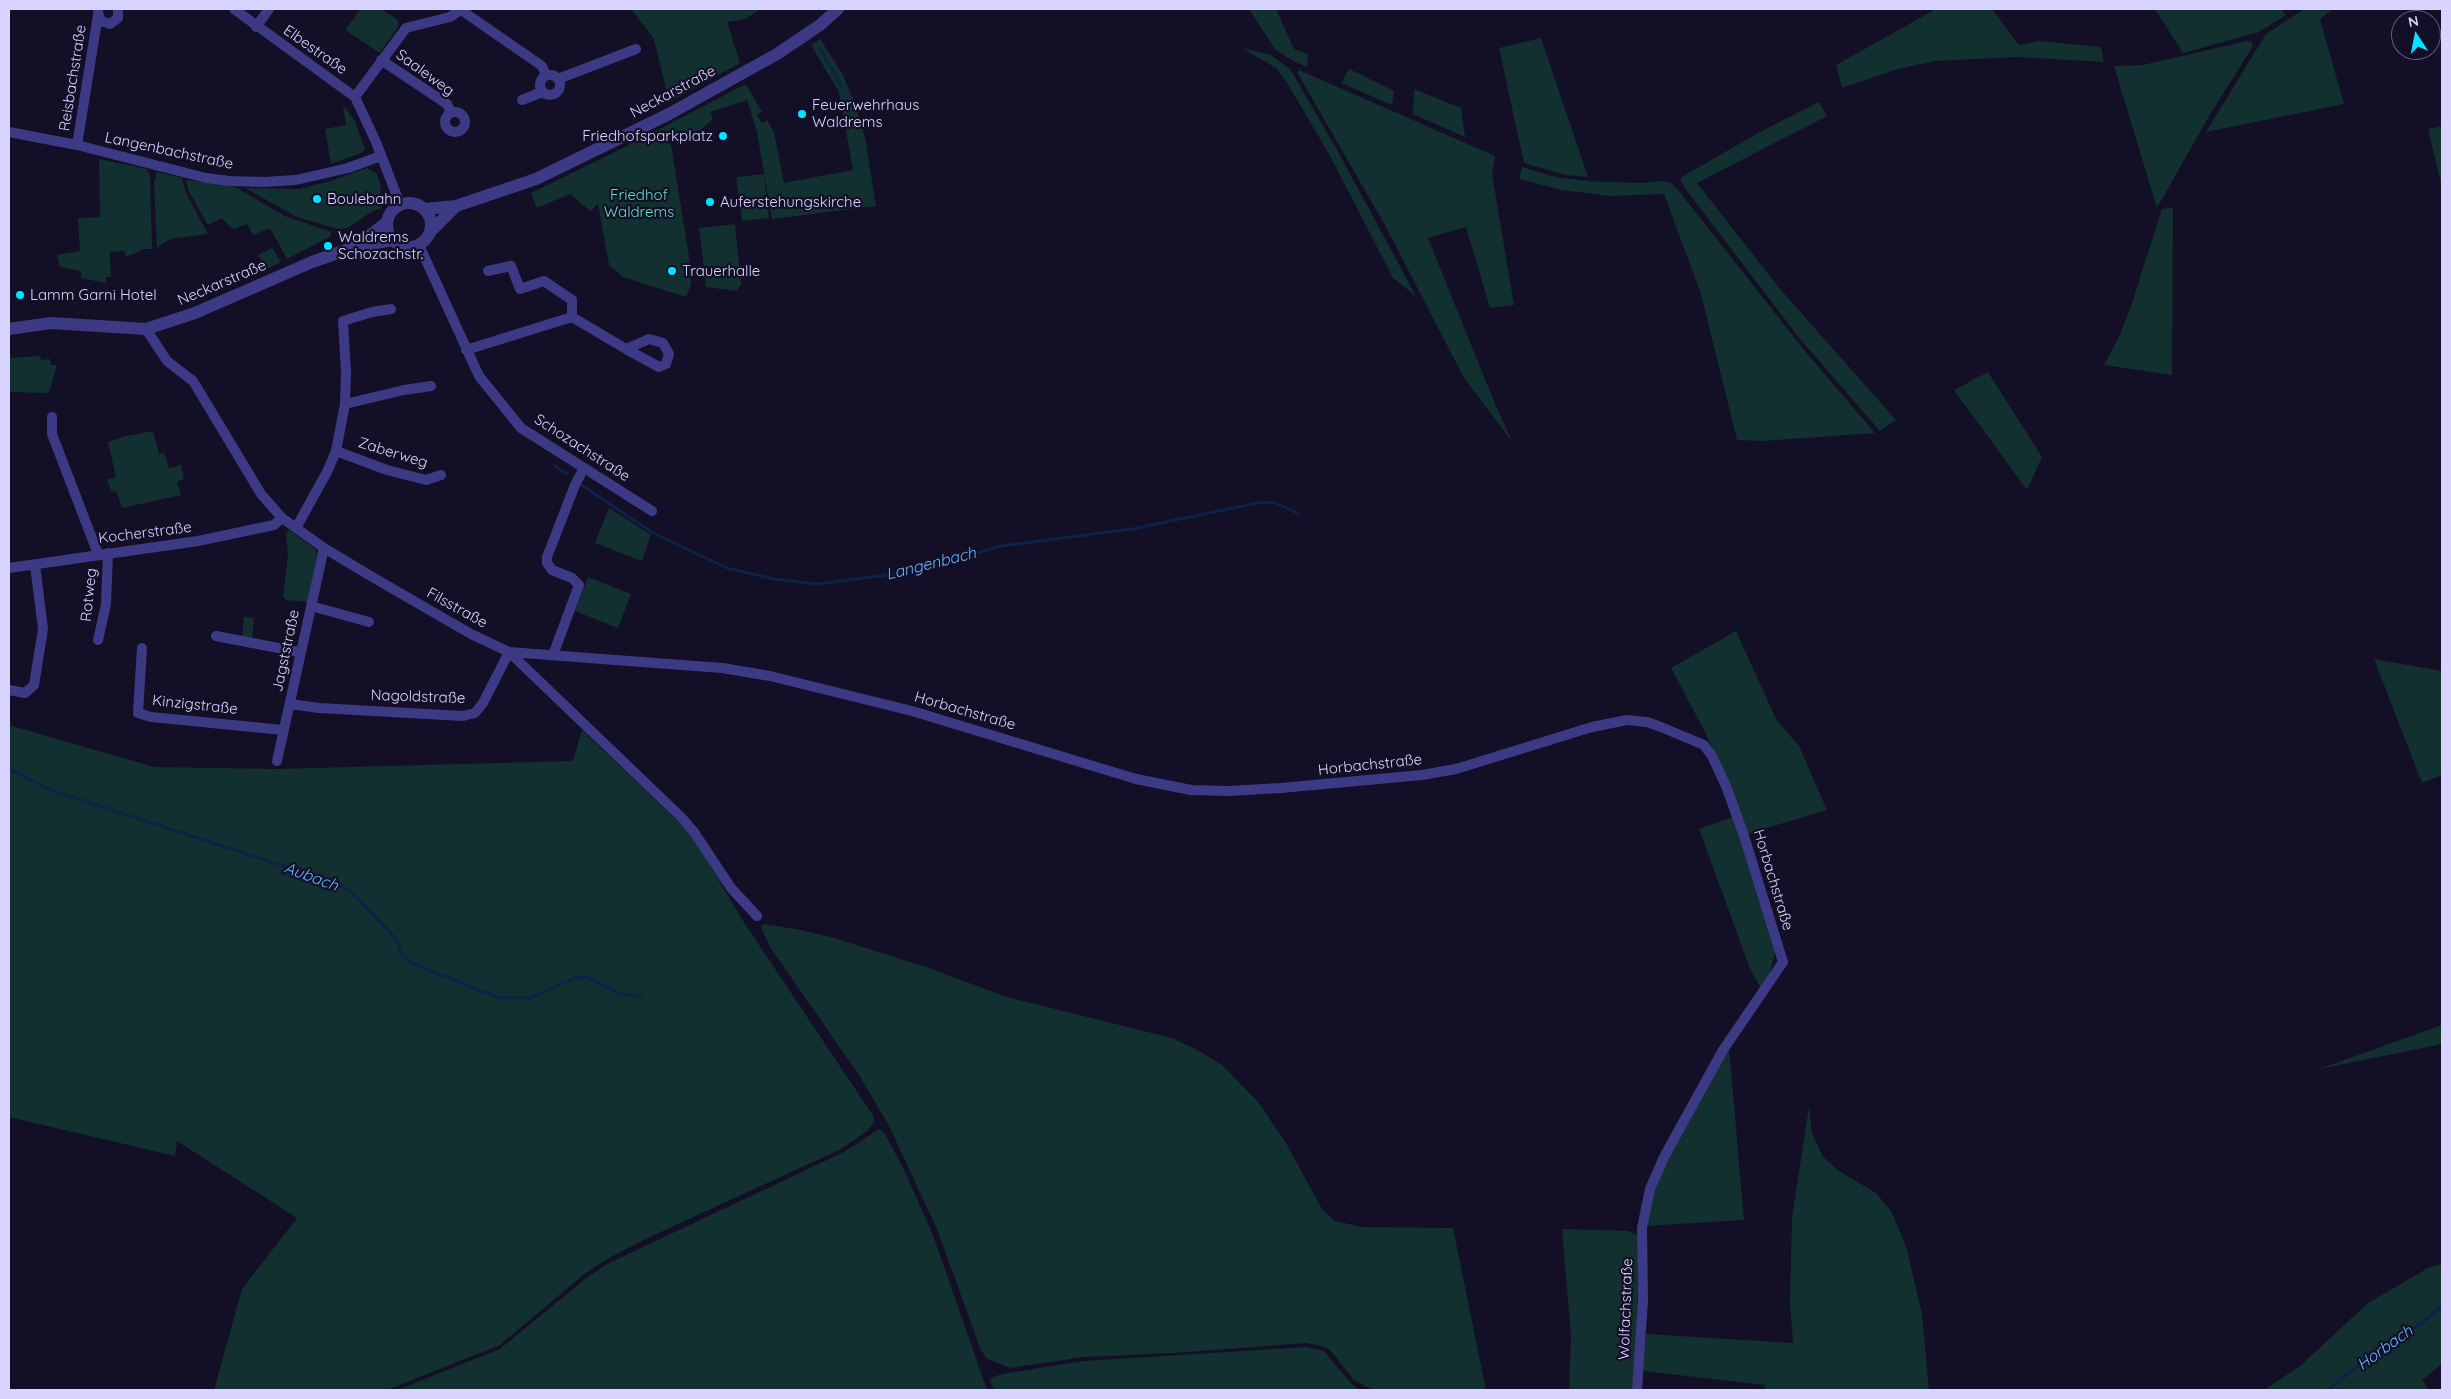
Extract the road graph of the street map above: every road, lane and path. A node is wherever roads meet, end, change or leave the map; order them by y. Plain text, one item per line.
1 (118, 9) edge
2 (234, 9) edge
3 (269, 9) edge
4 (462, 9) edge
5 (838, 9) edge
6 (99, 12) edge
7 (256, 27) junction
8 (636, 49) dead end
9 (381, 60) junction
10 (546, 75) junction
11 (558, 79) junction
12 (542, 92) junction
13 (355, 97) junction
14 (522, 100) dead end
15 (451, 113) junction
16 (9, 132) edge
17 (76, 145) junction
18 (381, 156) junction
19 (400, 204) junction
20 (456, 206) junction
21 (426, 209) junction
22 (387, 222) junction
23 (431, 231) junction
24 (392, 240) junction
25 (419, 245) junction
26 (355, 247) junction
27 (488, 271) dead end
28 (391, 309) dead end
29 (572, 317) junction
30 (9, 329) edge
31 (146, 329) junction
32 (626, 349) dead end
33 (466, 350) junction
34 (431, 386) dead end
35 (345, 404) junction
36 (52, 417) dead end
37 (336, 451) junction
38 (584, 468) junction
39 (441, 475) dead end
40 (652, 511) dead end
41 (282, 518) junction
42 (296, 528) junction
43 (324, 548) junction
44 (103, 554) junction
45 (35, 565) junction
46 (9, 568) edge
47 (311, 606) junction
48 (369, 622) dead end
49 (216, 636) dead end
50 (98, 640) dead end
51 (142, 648) dead end
52 (299, 652) junction
53 (509, 652) junction
54 (554, 655) junction
55 (9, 690) edge
56 (290, 704) junction
57 (283, 730) junction
58 (277, 761) dead end
59 (757, 916) dead end
60 (1642, 1228) joint
61 (1636, 1390) edge

1 - 6 street
2 - 7 street, Elbestraße
3 - 7 street
4 - 9 street, Elbestraße
4 - 10 street
5 - 20 street, Neckarstraße
6 - 17 street, Reisbachstraße
7 - 13 street, Elbestraße
8 - 11 street
9 - 13 street, Elbestraße
9 - 15 street, Saaleweg
10 - 11 street
10 - 12 street
11 - 12 street
12 - 14 street
13 - 18 street
15 - 15 street, Saaleweg
16 - 17 street, Langenbachstraße
17 - 18 street, Langenbachstraße
18 - 19 street
19 - 21 street
19 - 22 street
20 - 21 street, Neckarstraße
20 - 23 street, Neckarstraße
21 - 23 street
22 - 24 street
22 - 26 street, Neckarstraße
23 - 25 street
24 - 25 street
24 - 26 street, Neckarstraße
25 - 33 street, Schozachstraße
26 - 31 street, Neckarstraße
27 - 29 street
28 - 35 street
29 - 32 street
29 - 33 street
30 - 31 street, Neckarstraße
31 - 41 street, Filsstraße
33 - 38 street, Schozachstraße
34 - 35 street
35 - 37 street
36 - 44 street
37 - 39 street, Zaberweg
37 - 42 street
38 - 40 street, Schozachstraße
38 - 54 street
41 - 42 street, Filsstraße
41 - 44 street, Kocherstraße
42 - 43 street, Filsstraße
43 - 47 street, Jagststraße
43 - 53 street, Filsstraße
44 - 45 street, Kocherstraße
44 - 50 street, Rotweg
45 - 46 street, Kocherstraße
45 - 55 street
47 - 48 street
47 - 52 street, Jagststraße
49 - 52 street
51 - 57 street, Kinzigstraße
52 - 56 street, Jagststraße
53 - 54 street, Horbachstraße
53 - 56 street, Nagoldstraße
53 - 59 street, Filsstraße
54 - 60 street, Horbachstraße
56 - 57 street, Jagststraße
57 - 58 street, Jagststraße
60 - 61 street, Wolfachstraße

